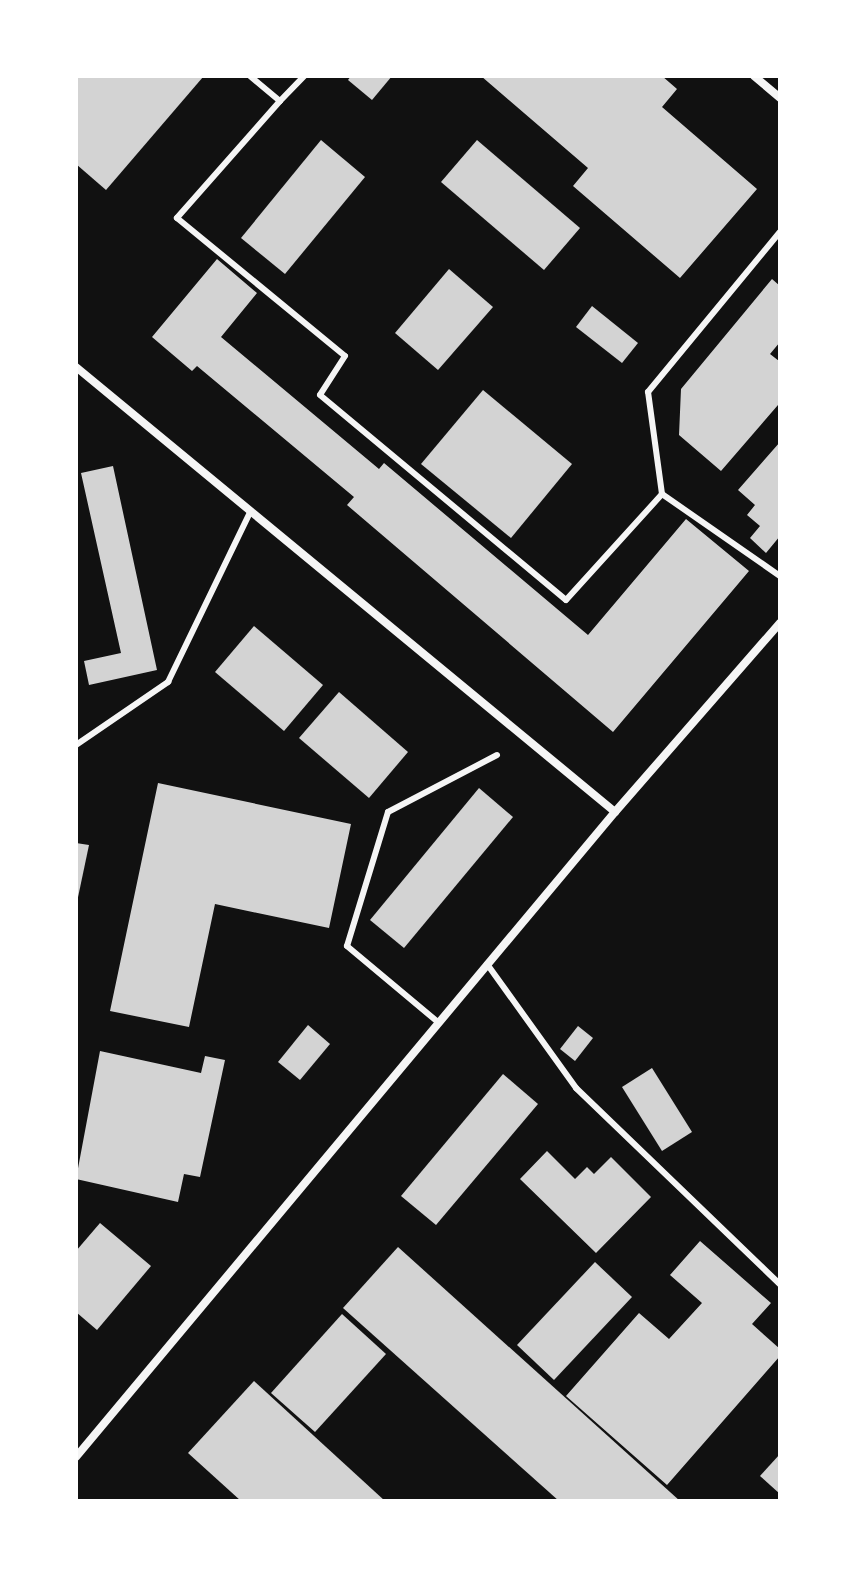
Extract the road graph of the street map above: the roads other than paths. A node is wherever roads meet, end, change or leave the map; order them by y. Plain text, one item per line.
1 (250, 76) edge
2 (304, 76) edge
3 (754, 76) edge
4 (780, 98) edge
5 (280, 101) junction
6 (780, 232) edge
7 (76, 367) edge
8 (662, 494) junction
9 (250, 512) junction
10 (780, 576) edge
11 (780, 623) edge
12 (76, 745) edge
13 (497, 755) dead end
14 (615, 812) junction
15 (487, 964) junction
16 (439, 1023) junction
17 (780, 1284) edge
18 (76, 1457) edge

1 - 5 lane
2 - 5 lane
3 - 4 street
5 - 8 lane
6 - 8 lane
7 - 9 street
8 - 10 lane
9 - 12 lane
9 - 14 street
11 - 14 street
13 - 16 lane
14 - 15 street
15 - 16 street
15 - 17 lane
16 - 18 street

